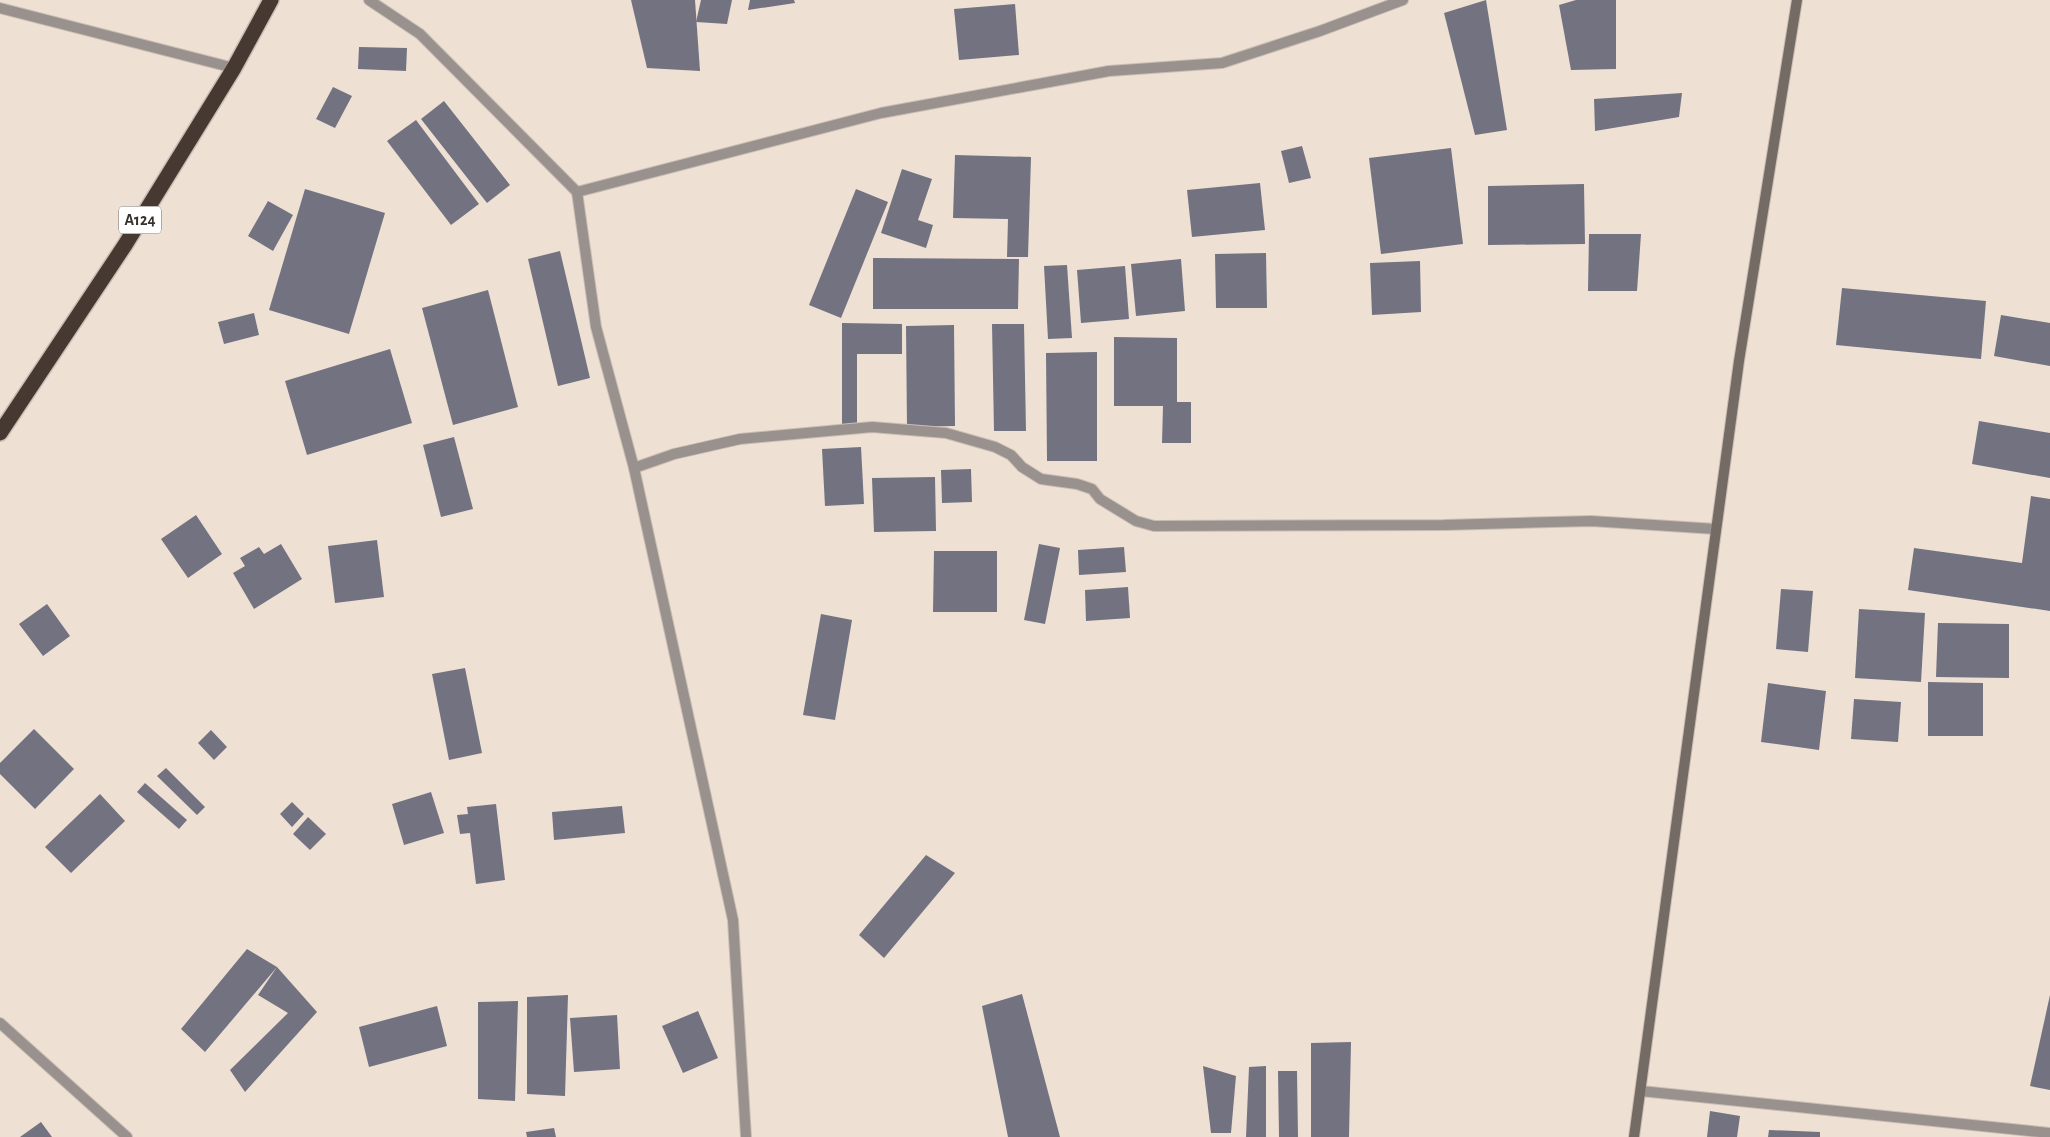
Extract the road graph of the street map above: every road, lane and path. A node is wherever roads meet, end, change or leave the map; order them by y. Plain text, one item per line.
1 (271, 0) edge
2 (369, 0) edge
3 (1403, 0) edge
4 (1797, 0) edge
5 (0, 8) edge
6 (234, 68) junction
7 (577, 192) junction
8 (0, 434) edge
9 (634, 468) junction
10 (1716, 528) junction
11 (0, 1022) edge
12 (1640, 1091) junction
13 (2050, 1133) edge
14 (127, 1137) edge
15 (746, 1137) edge
16 (1634, 1137) edge

1 - 6 highway, A124
2 - 7 street
3 - 7 street
4 - 10 main road
5 - 6 street
6 - 8 highway, A124
7 - 9 street
9 - 10 street
9 - 15 street
10 - 12 main road
11 - 14 street
12 - 13 street
12 - 16 main road

